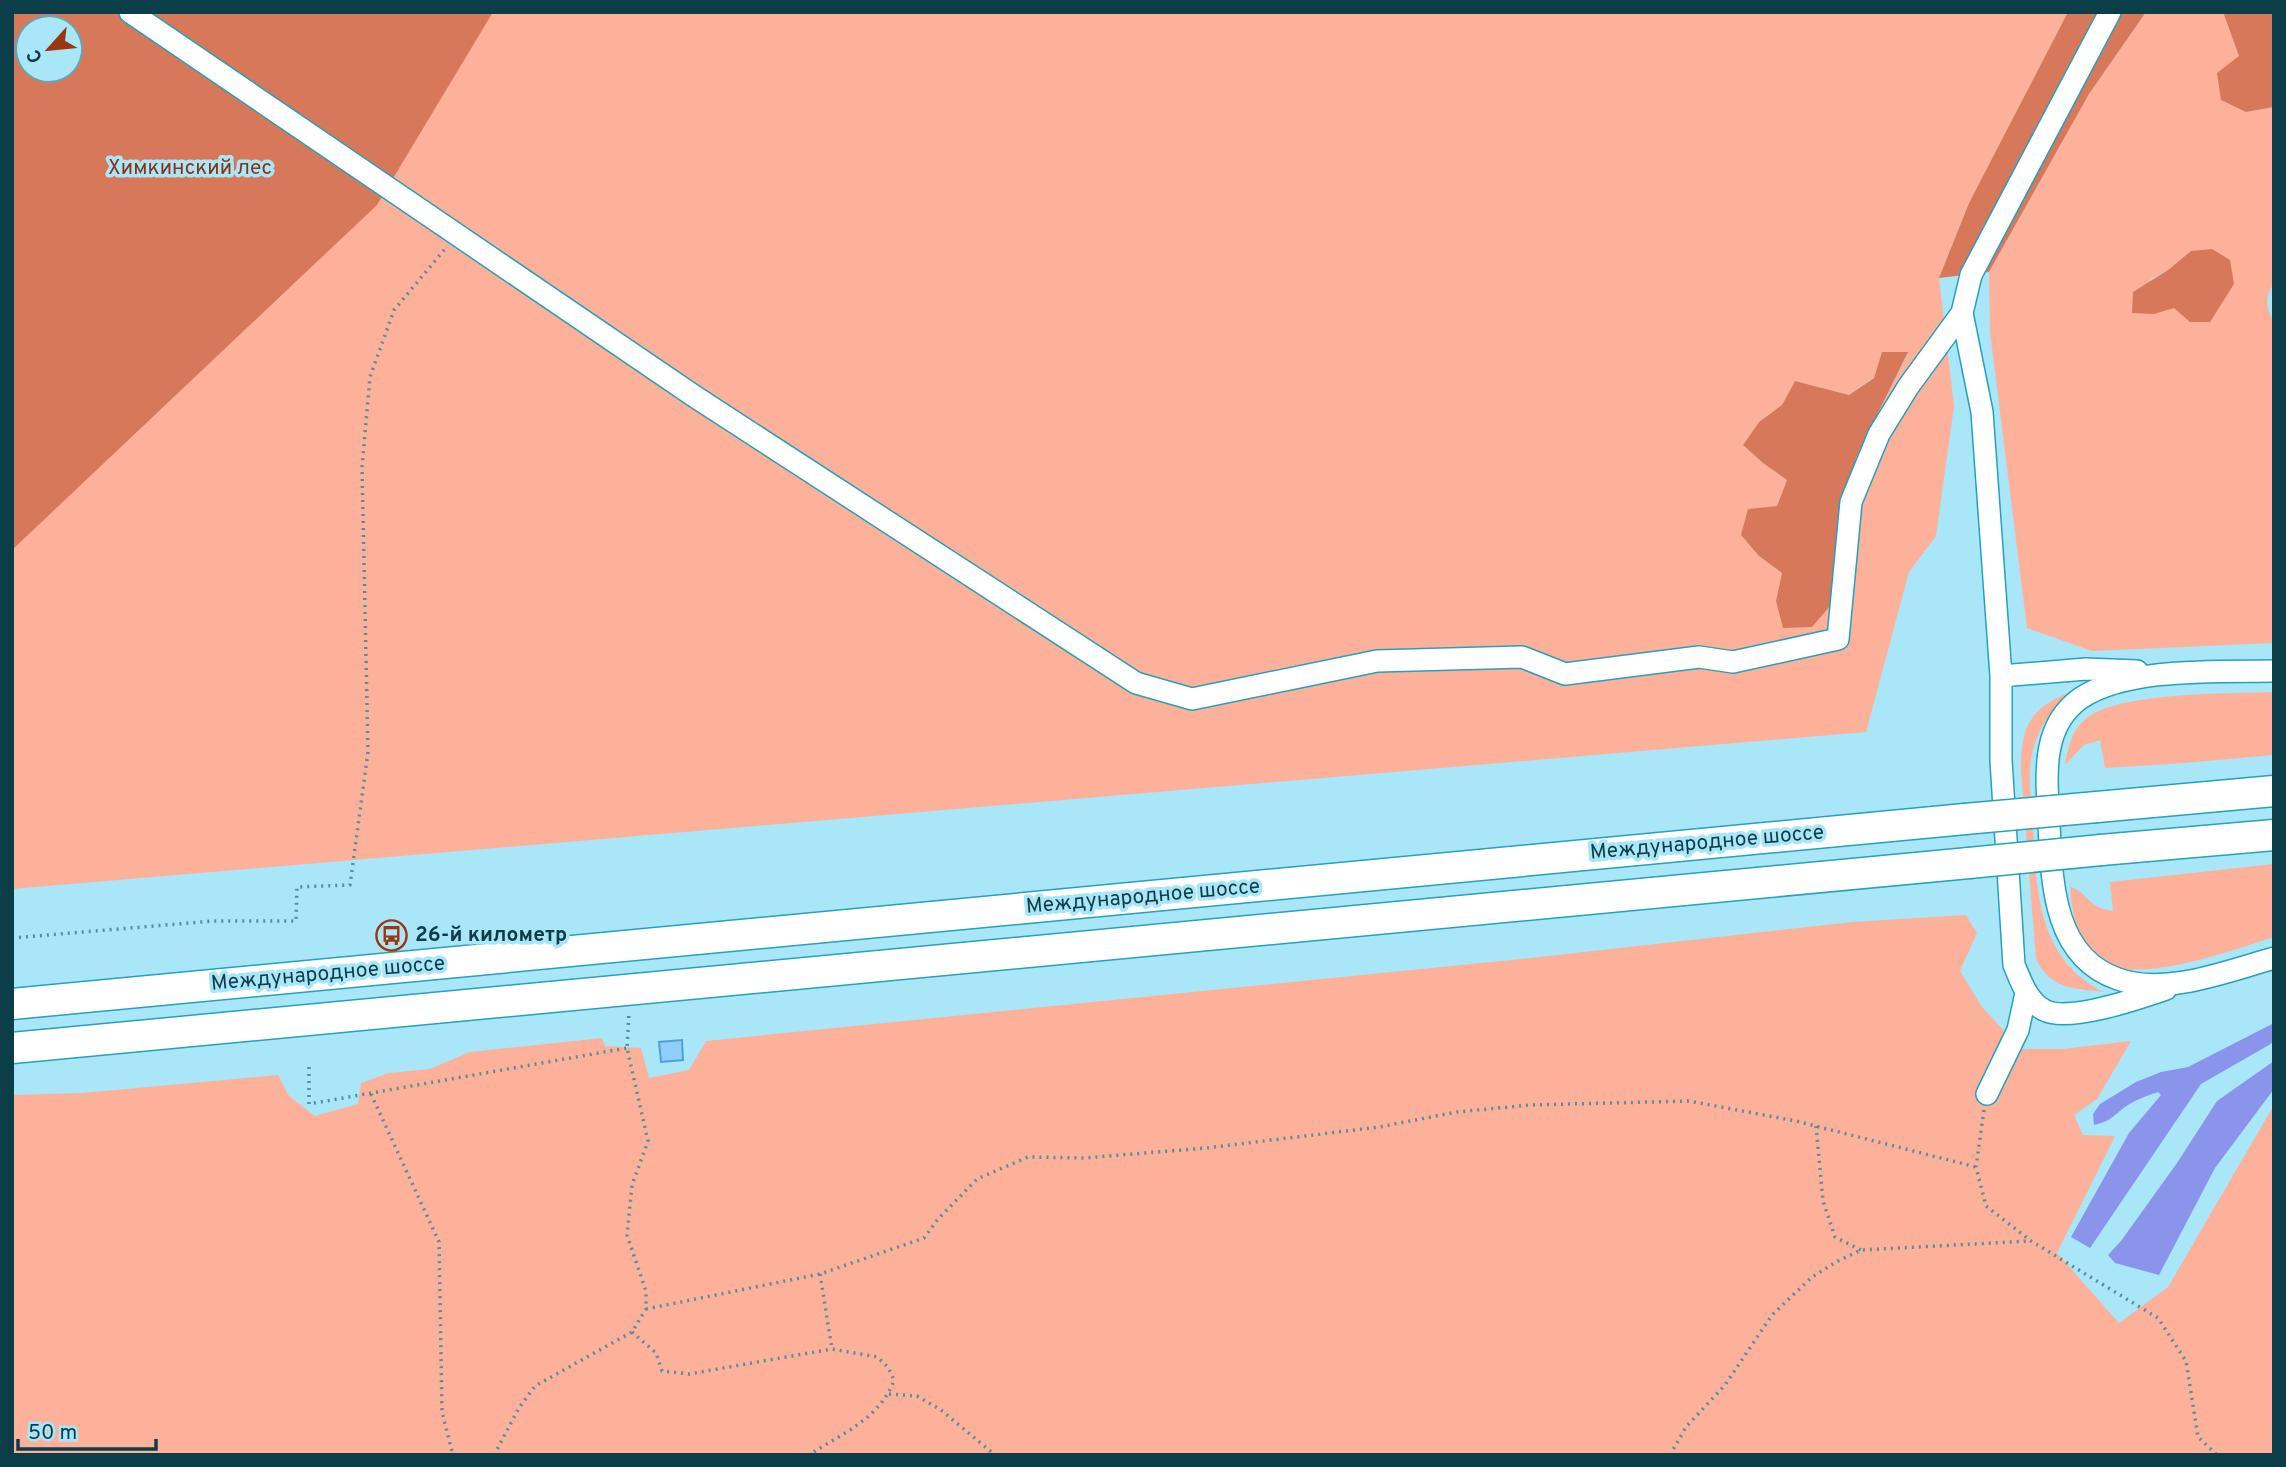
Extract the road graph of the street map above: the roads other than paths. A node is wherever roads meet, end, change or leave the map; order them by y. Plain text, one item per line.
1 (131, 12) edge
2 (2110, 12) edge
3 (1962, 313) junction
4 (2274, 671) edge
5 (2168, 673) junction
6 (2001, 676) junction
7 (2274, 791) edge
8 (2274, 835) edge
9 (2274, 958) edge
10 (2186, 982) junction
11 (2026, 993) junction
12 (12, 1004) edge
13 (12, 1048) edge
14 (1987, 1094) road end

1 - 3 street
2 - 3 street
3 - 6 street
4 - 5 street
5 - 6 street
5 - 10 street
6 - 11 street
7 - 12 highway, Международное шоссе, bridge
8 - 13 highway, Международное шоссе, bridge
9 - 10 street
10 - 11 street
11 - 14 street

